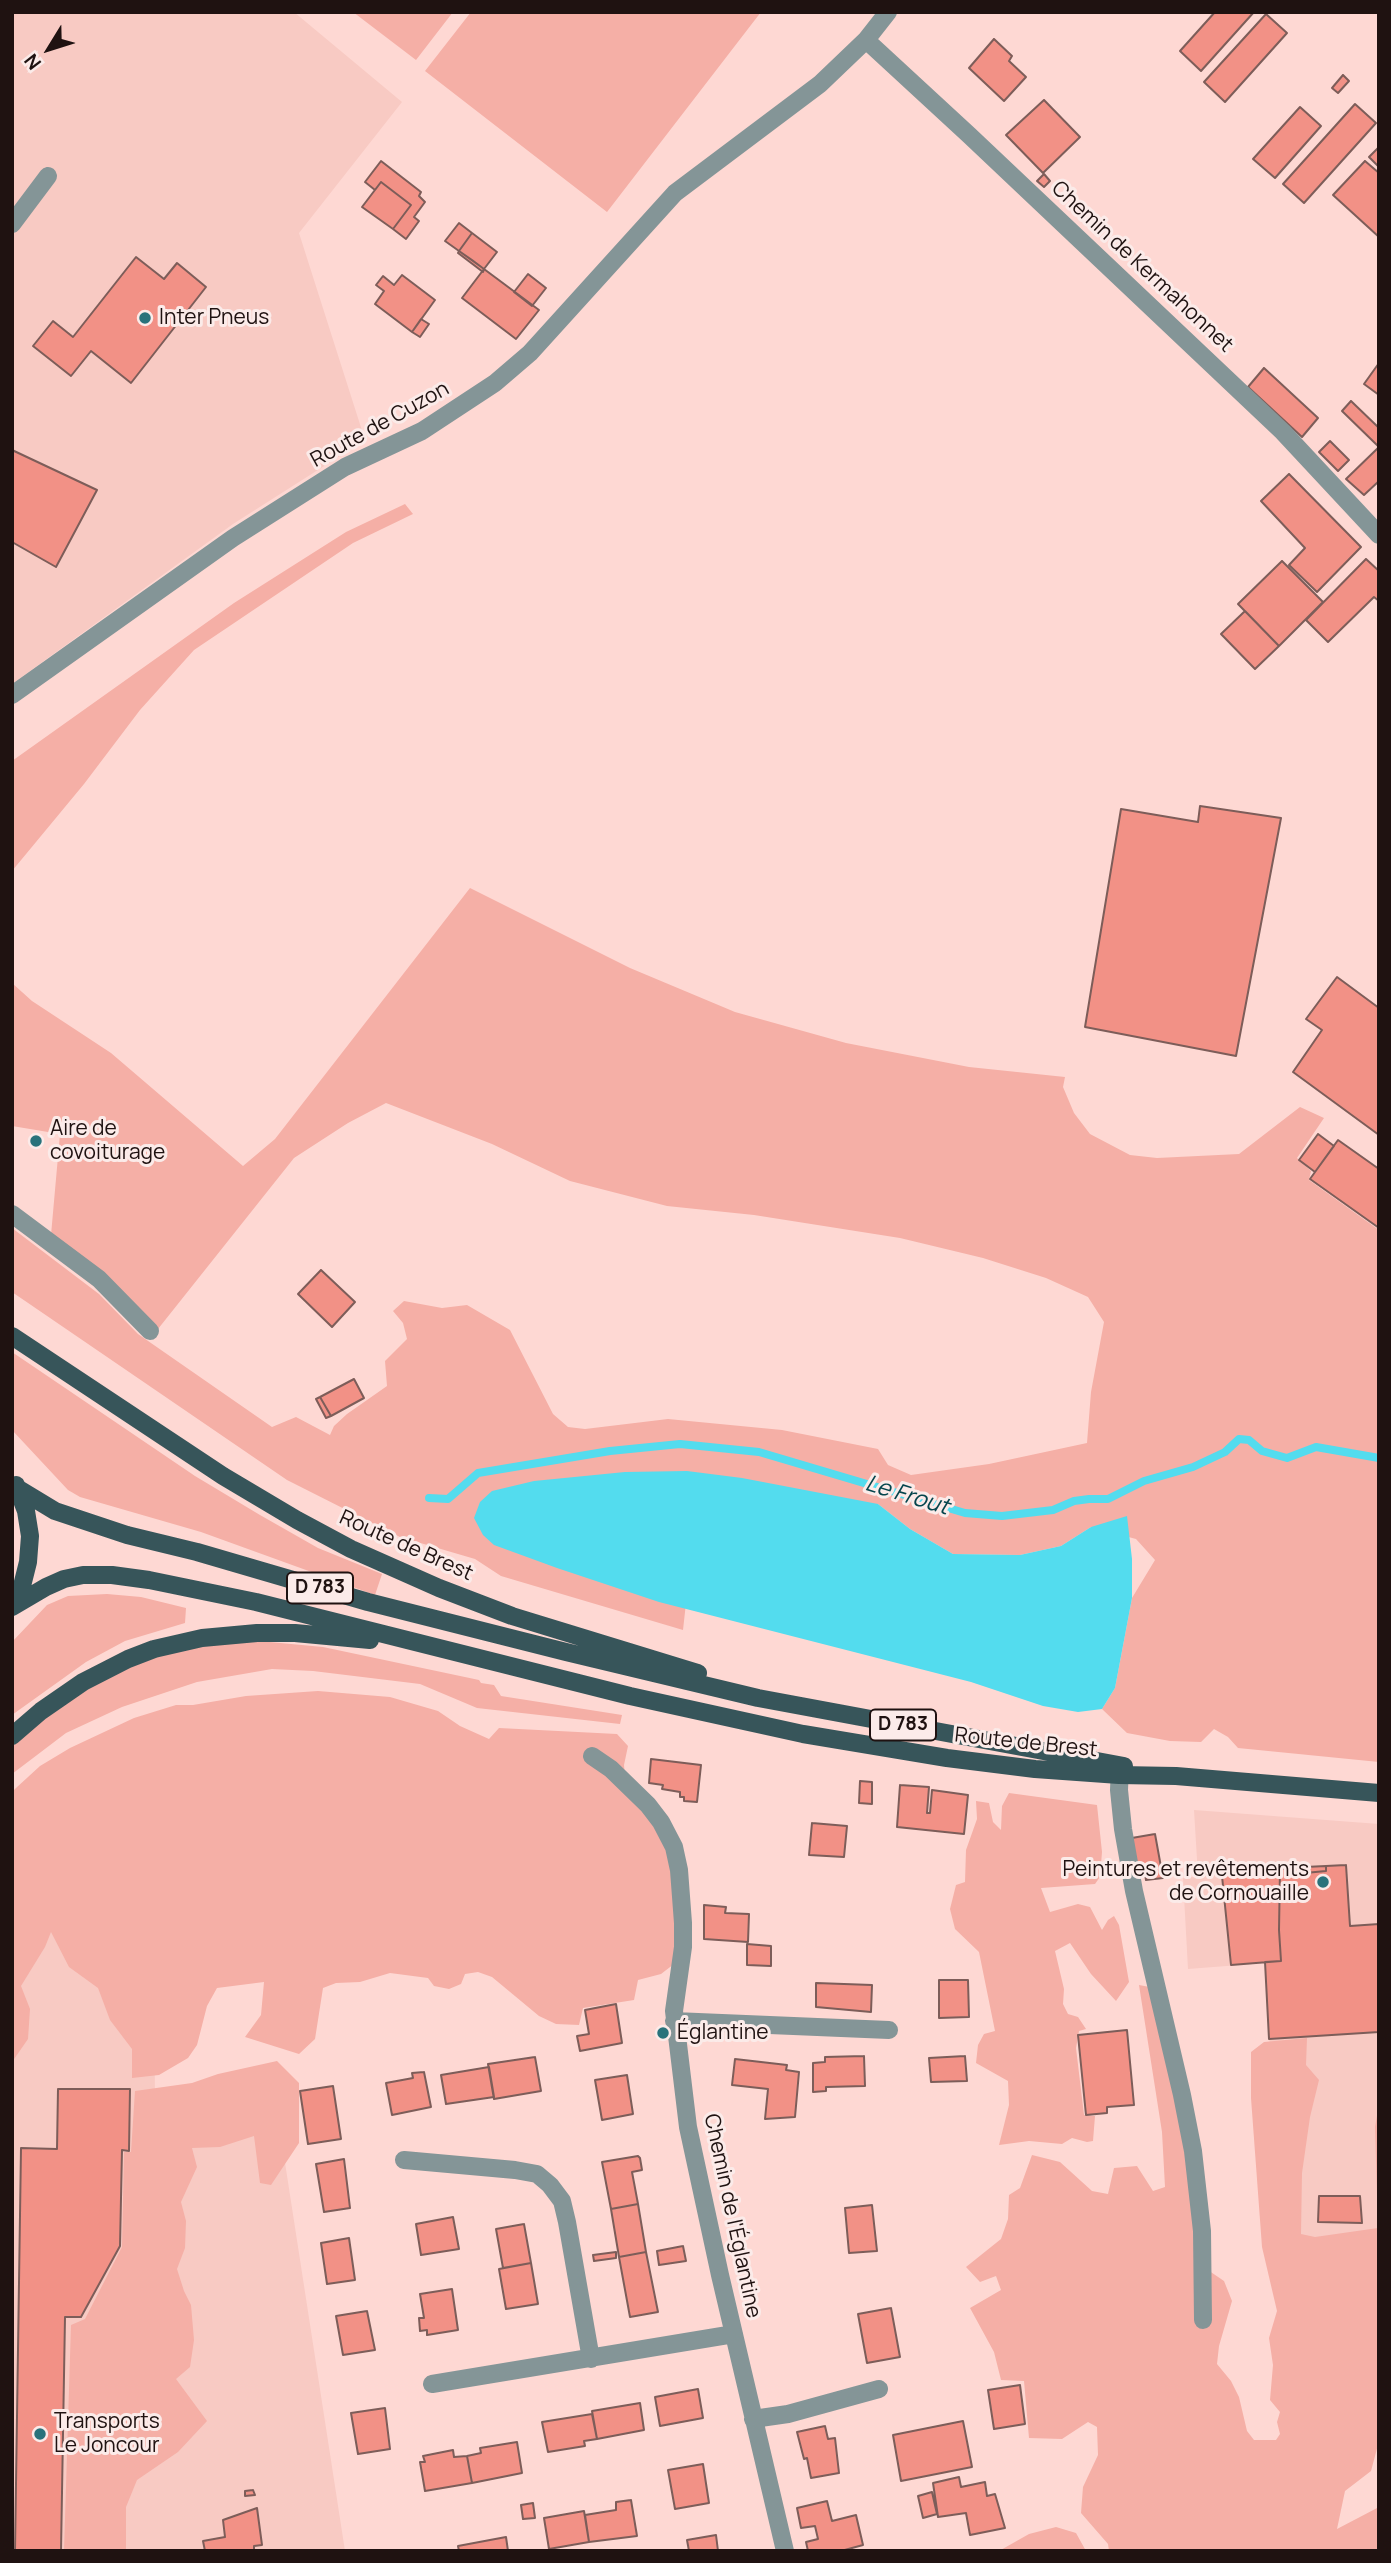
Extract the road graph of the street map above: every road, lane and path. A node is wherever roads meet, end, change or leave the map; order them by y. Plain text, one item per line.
1 (888, 12) edge
2 (866, 40) junction
3 (48, 176) dead end
4 (12, 224) edge
5 (1379, 535) edge
6 (12, 695) edge
7 (12, 1214) edge
8 (150, 1331) dead end
9 (12, 1336) edge
10 (15, 1483) edge
11 (12, 1605) edge
12 (436, 1648) junction
13 (822, 1710) junction
14 (12, 1736) edge
15 (592, 1756) dead end
16 (1120, 1771) junction
17 (1379, 1793) edge
18 (674, 2021) junction
19 (889, 2030) dead end
20 (404, 2160) dead end
21 (1203, 2320) dead end
22 (734, 2334) junction
23 (591, 2359) junction
24 (432, 2384) dead end
25 (879, 2389) dead end
26 (753, 2419) junction
27 (785, 2551) edge

1 - 2 street, Route de Cuzon
2 - 5 street, Chemin de Kermahonnet
2 - 6 street, Route de Cuzon
3 - 4 street
7 - 8 street
9 - 13 main road, Route de Brest
10 - 11 main road
10 - 13 main road, Route de Brest / D 783
11 - 12 main road, Route de Brest / D 783
12 - 14 main road, Route de Brest
12 - 16 main road, Route de Brest / D 783
13 - 16 main road, Route de Brest / D 783
15 - 18 street, Chemin de l'Églantine
16 - 17 main road, Route de Brest / D 783
16 - 21 street, Route de Brest
18 - 19 street
18 - 22 street, Chemin de l'Églantine
20 - 23 street
22 - 23 street
22 - 26 street, Chemin de l'Églantine
23 - 24 street
25 - 26 street
26 - 27 street, Chemin de l'Églantine

